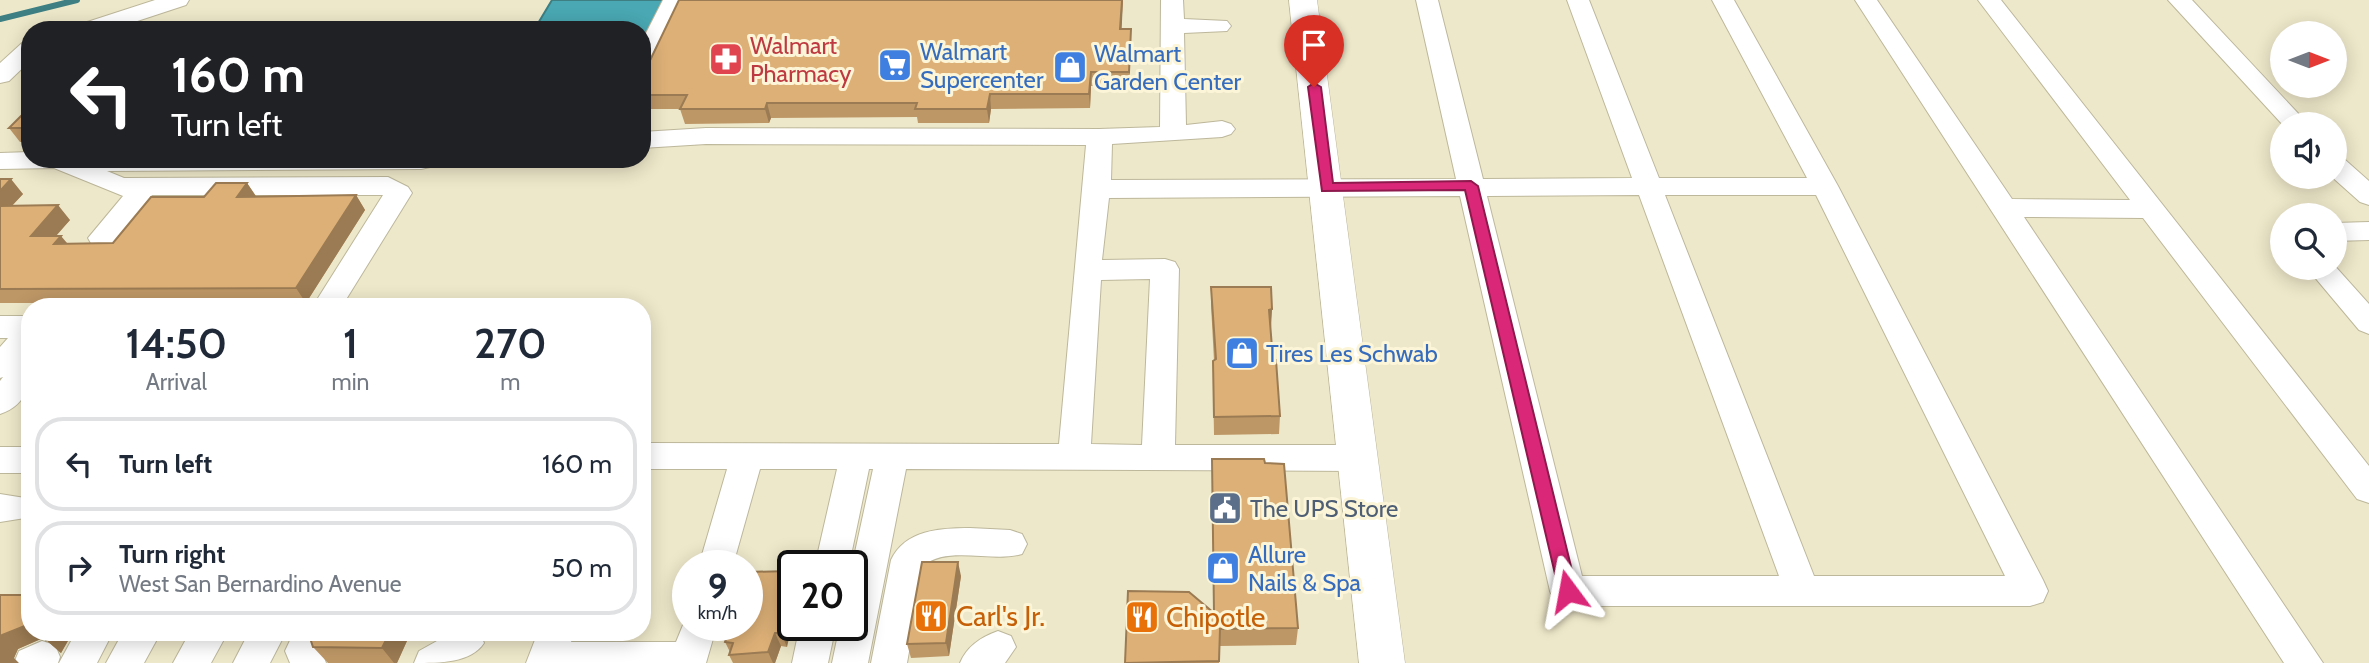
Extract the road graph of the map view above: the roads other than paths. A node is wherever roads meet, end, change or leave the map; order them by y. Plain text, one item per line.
1 (178, 0) edge
2 (674, 0) edge
3 (1172, 0) edge
4 (1303, 0) edge
5 (1427, 0) edge
6 (1578, 0) edge
7 (1723, 0) edge
8 (1866, 0) edge
9 (1989, 0) edge
10 (2179, 0) edge
11 (114, 21) edge
12 (1172, 26) junction
13 (1219, 26) dead end
14 (651, 47) edge
15 (21, 56) edge
16 (0, 76) edge
17 (2286, 112) edge
18 (1222, 129) dead end
19 (1173, 134) junction
20 (1099, 137) junction
21 (651, 140) edge
22 (0, 161) edge
23 (21, 161) edge
24 (77, 168) edge
25 (2347, 177) edge
26 (1471, 186) junction
27 (1650, 186) junction
28 (1825, 186) junction
29 (145, 187) junction
30 (1327, 188) junction
31 (1097, 189) junction
32 (2369, 196) edge
33 (2004, 208) junction
34 (2151, 209) junction
35 (2369, 231) edge
36 (2347, 232) edge
37 (103, 238) dead end
38 (1087, 270) junction
39 (2331, 280) edge
40 (332, 298) edge
41 (2369, 323) edge
42 (0, 327) edge
43 (21, 327) edge
44 (21, 342) edge
45 (0, 367) edge
46 (21, 377) edge
47 (0, 402) edge
48 (856, 455) junction
49 (651, 456) edge
50 (747, 456) junction
51 (892, 456) junction
52 (1074, 456) junction
53 (1158, 457) junction
54 (1358, 458) junction
55 (0, 460) edge
56 (21, 460) edge
57 (2369, 490) edge
58 (1010, 544) dead end
59 (720, 550) edge
60 (835, 550) edge
61 (1802, 591) junction
62 (90, 641) edge
63 (137, 641) edge
64 (263, 641) edge
65 (308, 641) edge
66 (695, 641) edge
67 (815, 641) edge
68 (466, 643) dead end
69 (549, 651) edge
70 (77, 663) edge
71 (124, 663) edge
72 (251, 663) edge
73 (308, 663) edge
74 (432, 663) edge
75 (810, 663) edge
76 (850, 663) edge
77 (889, 663) edge
78 (1382, 663) edge
79 (2305, 663) edge

1 - 11 street
2 - 14 street
3 - 12 street
4 - 30 main road
5 - 26 street
6 - 27 street
7 - 28 street
8 - 33 street
9 - 34 street
10 - 17 street
12 - 13 street
12 - 19 street
15 - 16 street
18 - 19 street
19 - 20 street
20 - 21 street
20 - 31 street
22 - 23 street
24 - 29 street
25 - 32 street
26 - 27 street
26 - 30 street
26 - 61 street
27 - 28 street
27 - 61 street
28 - 61 street
29 - 37 street
29 - 40 street
30 - 31 street
30 - 54 main road
31 - 38 street
33 - 34 street
33 - 79 street
34 - 57 street
35 - 36 street
38 - 52 street
38 - 53 street
39 - 41 street
42 - 43 street
44 - 45 street
46 - 47 street
48 - 50 street
48 - 51 street
48 - 60 street
49 - 50 street
50 - 59 street
51 - 52 street
51 - 76 street
52 - 53 street
53 - 54 street
54 - 78 main road
55 - 56 street
58 - 77 street
62 - 70 street
63 - 71 street
64 - 72 street
65 - 73 street
66 - 69 street
67 - 75 street
68 - 74 street

